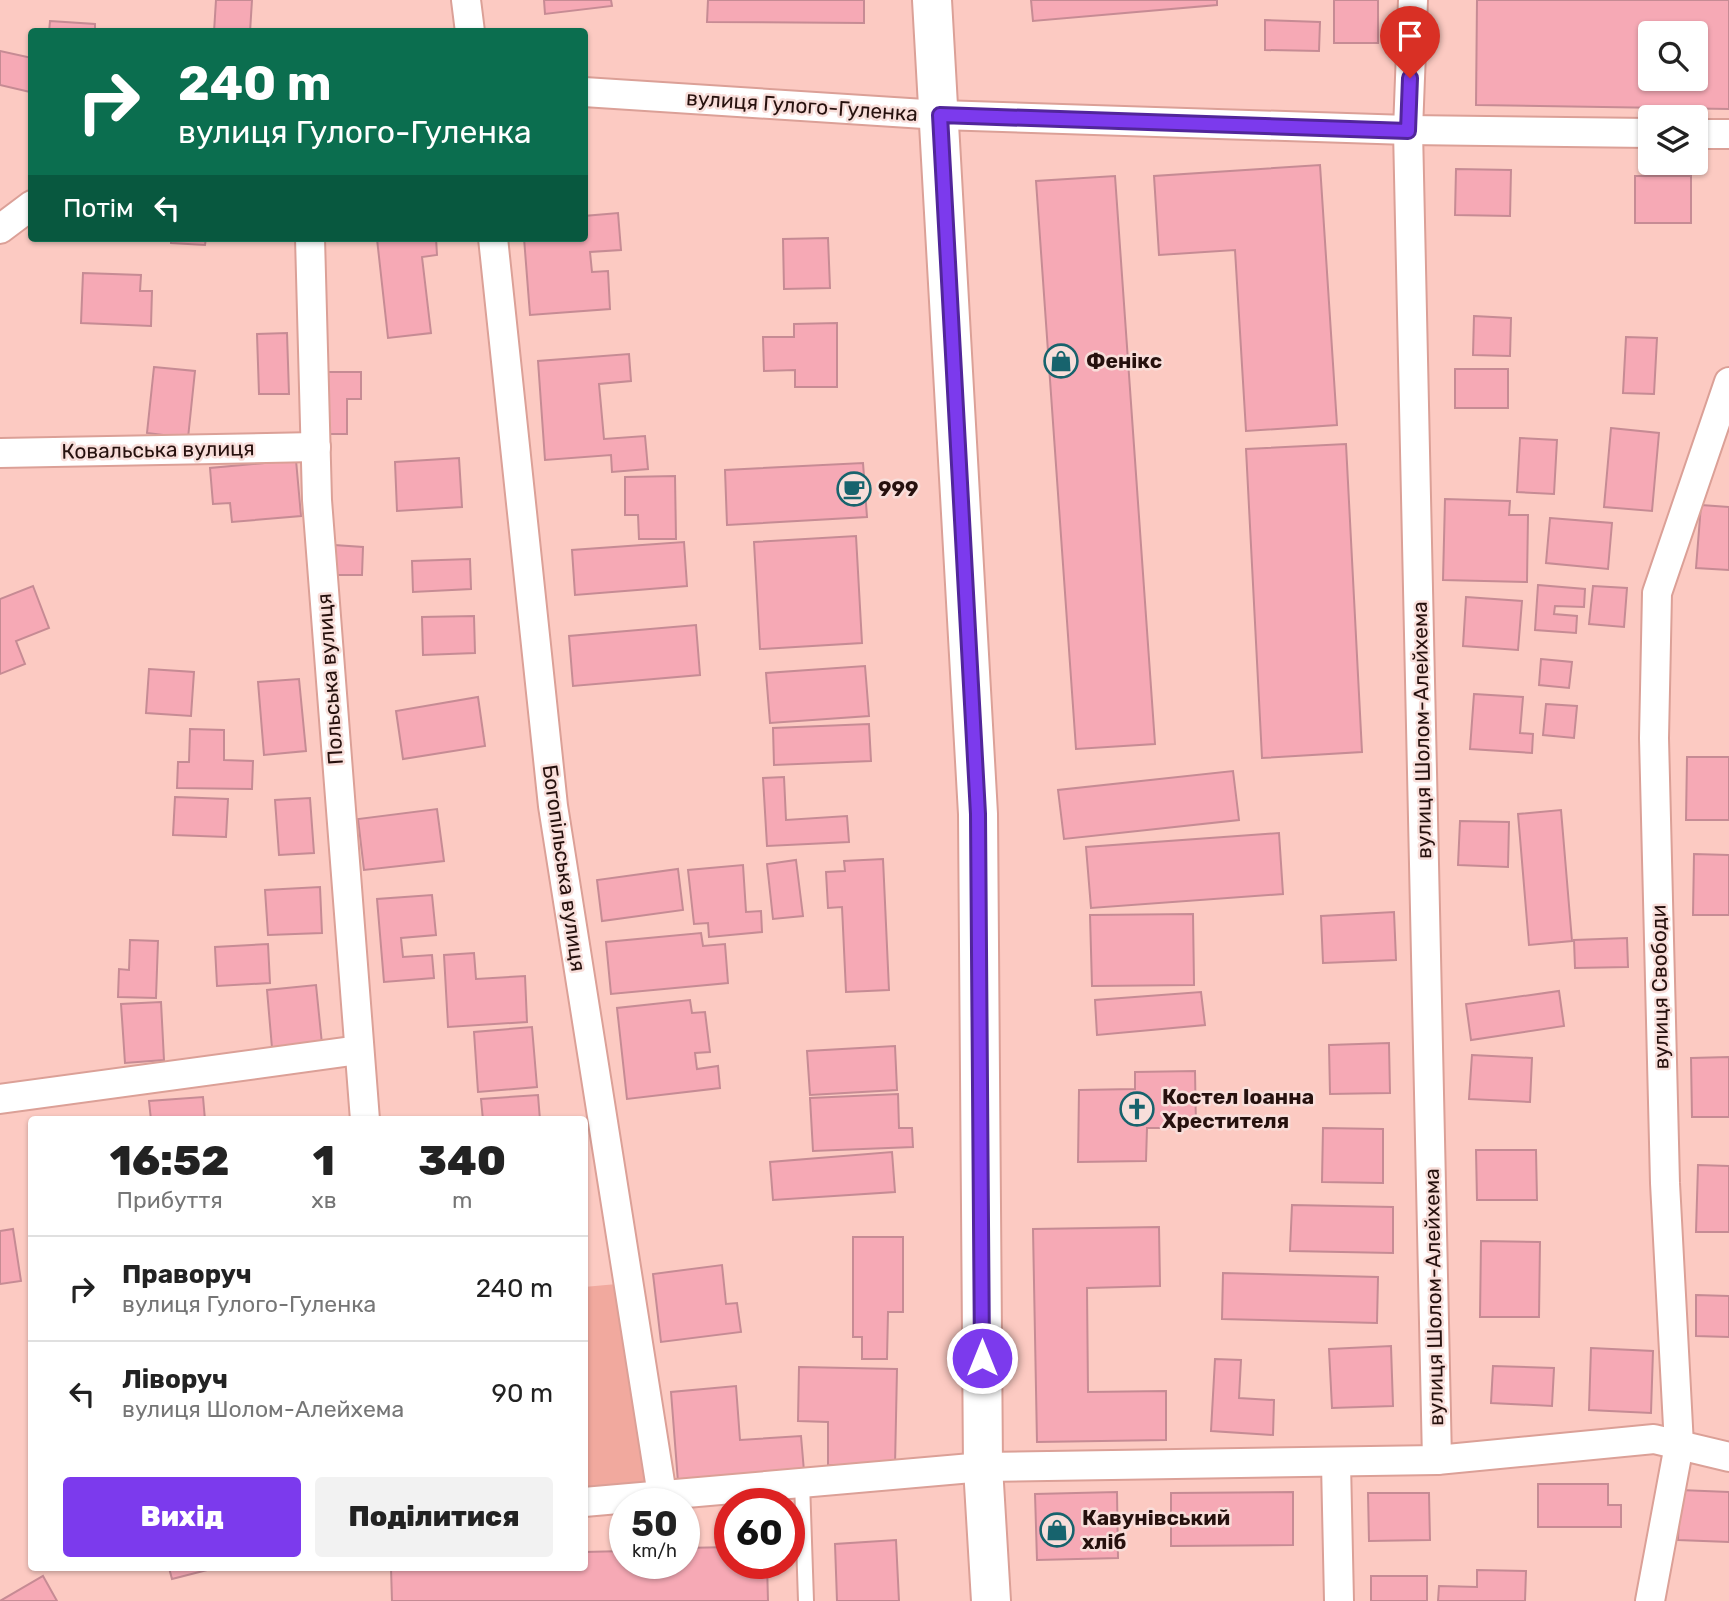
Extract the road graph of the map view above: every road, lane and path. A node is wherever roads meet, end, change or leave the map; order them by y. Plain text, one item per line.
1 (466, 0) edge
2 (932, 0) edge
3 (1413, 0) edge
4 (470, 28) edge
5 (588, 92) edge
6 (940, 115) junction
7 (1408, 131) junction
8 (1638, 133) edge
9 (1708, 134) edge
10 (1729, 134) edge
11 (28, 208) edge
12 (0, 229) edge
13 (310, 242) edge
14 (493, 242) edge
15 (1729, 382) edge
16 (316, 447) junction
17 (0, 453) edge
18 (359, 1049) junction
19 (0, 1099) edge
20 (365, 1116) edge
21 (1679, 1445) junction
22 (1729, 1457) edge
23 (1437, 1460) junction
24 (1336, 1463) junction
25 (983, 1467) junction
26 (802, 1482) junction
27 (662, 1488) edge
28 (700, 1492) edge
29 (609, 1500) edge
30 (588, 1502) edge
31 (806, 1601) edge
32 (991, 1601) edge
33 (1339, 1601) edge
34 (1650, 1601) edge

1 - 4 street
2 - 6 main road
3 - 7 street, вулиця Шолом-Алейхема
5 - 6 street, вулиця Гулого-Гуленка
6 - 7 street, вулиця Гулого-Гуленка
6 - 25 main road
7 - 8 street, вулиця Гулого-Гуленка
7 - 23 street, вулиця Шолом-Алейхема
9 - 10 street
11 - 12 street
13 - 16 street, Польська вулиця
14 - 27 street, Богопільська вулиця
15 - 21 street, вулиця Свободи
16 - 17 street, Ковальська вулиця
16 - 18 street, Польська вулиця
18 - 19 street
18 - 20 street, Польська вулиця
21 - 22 street
21 - 23 street
21 - 34 street, вулиця Свободи
23 - 24 street
24 - 25 street
24 - 33 street
25 - 26 street
25 - 32 main road
26 - 28 street
26 - 31 lane
29 - 30 street

